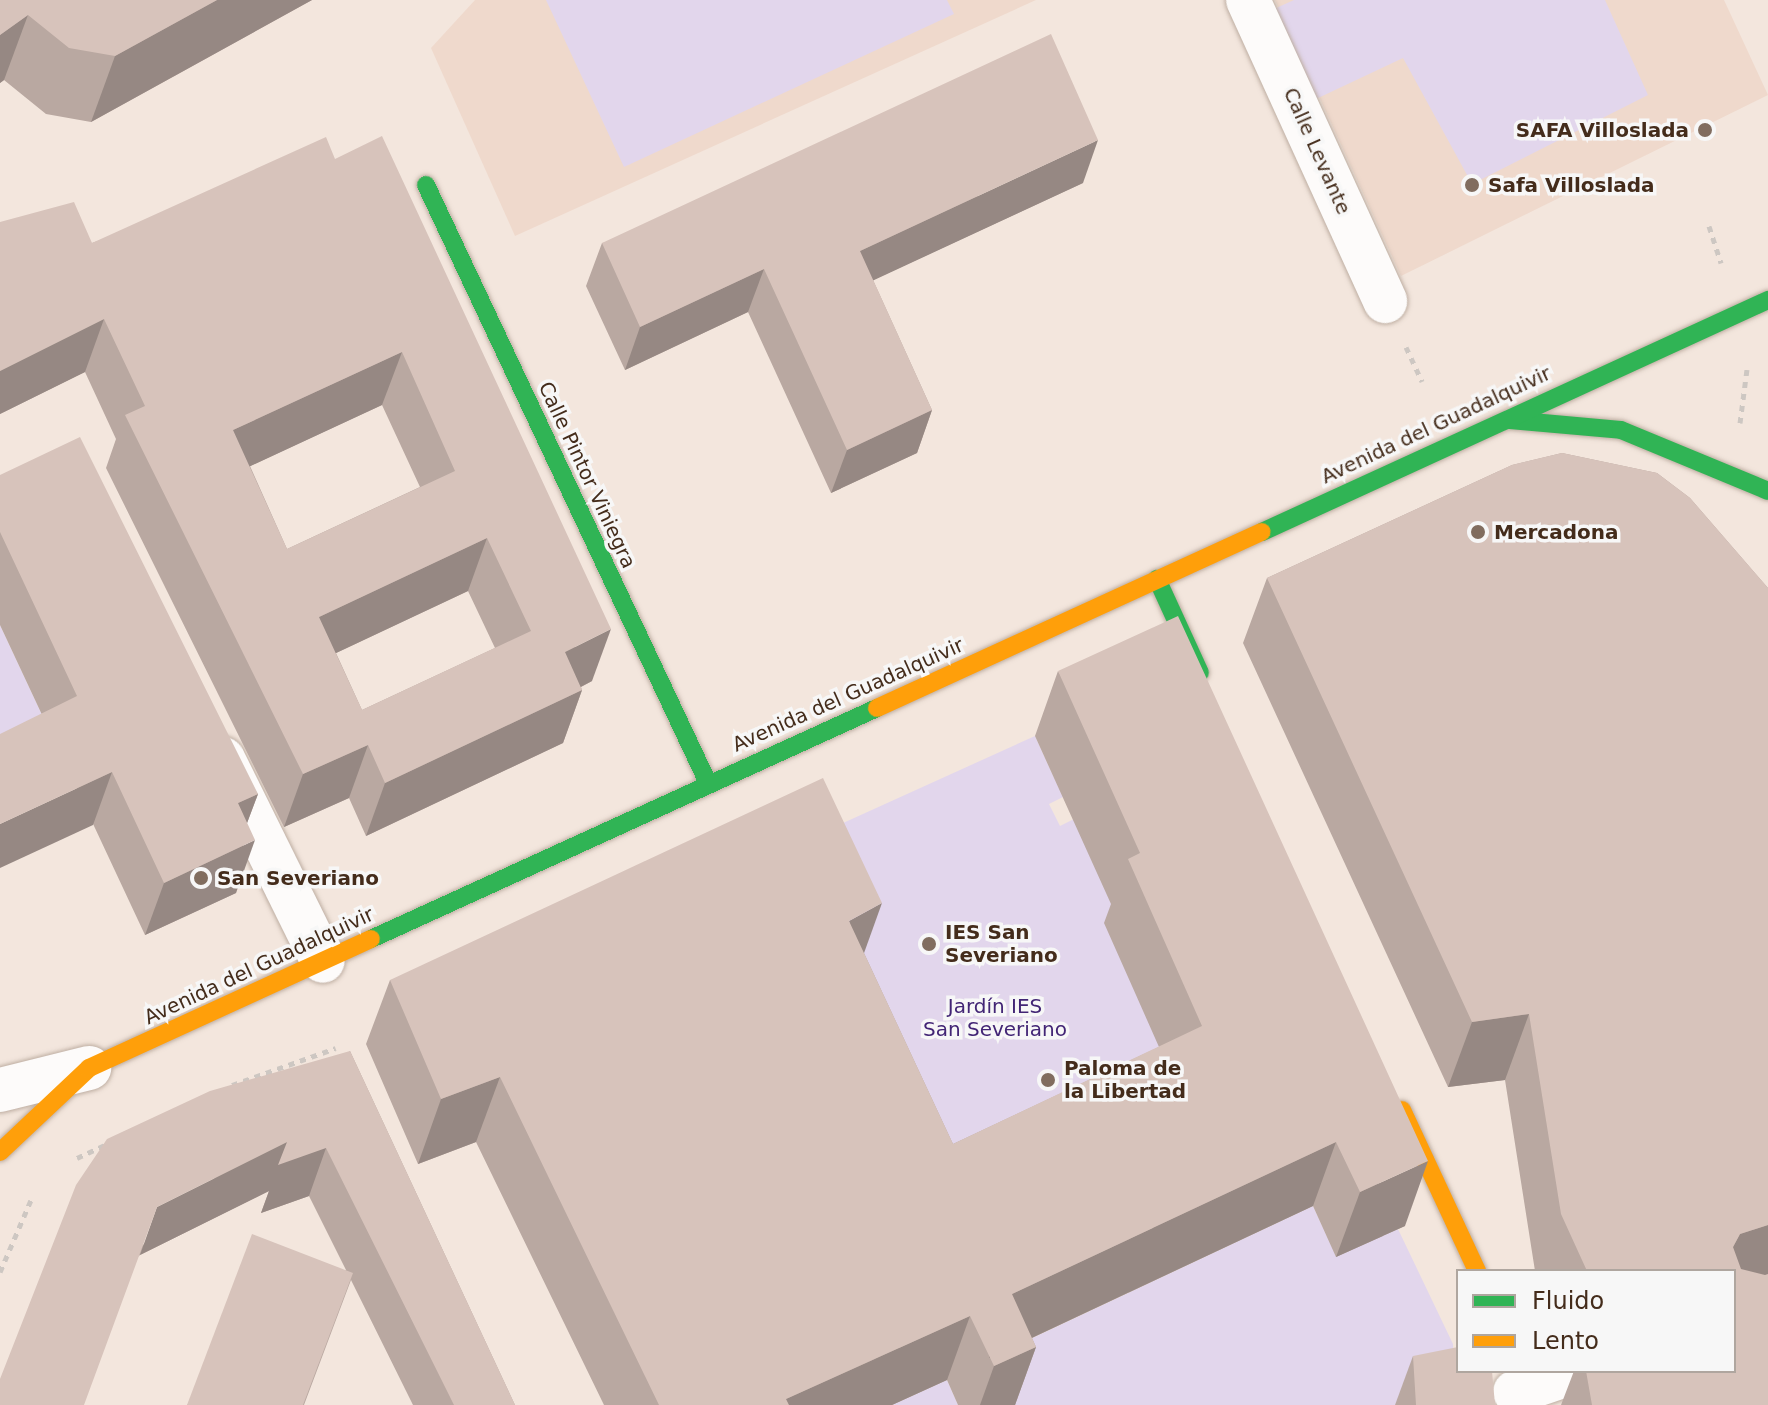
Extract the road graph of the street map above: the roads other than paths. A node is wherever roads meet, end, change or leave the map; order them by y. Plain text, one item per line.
1 (1248, 0) edge
2 (426, 185) dead end
3 (1768, 300) edge
4 (1385, 301) dead end
5 (1768, 314) edge
6 (1739, 319) junction
7 (1507, 420) junction
8 (1768, 491) edge
9 (1157, 579) junction
10 (1210, 693) edge
11 (202, 717) edge
12 (708, 783) junction
13 (323, 961) junction
14 (89, 1068) junction
15 (1390, 1083) edge
16 (0, 1090) edge
17 (0, 1152) edge
18 (1476, 1269) edge
19 (1570, 1373) edge
20 (1515, 1389) edge

1 - 4 street, Calle Levante
2 - 12 street, Calle Pintor Viniegra
3 - 6 street, Avenida del Guadalquivir
5 - 6 street, Avenida del Guadalquivir
6 - 7 street, Avenida del Guadalquivir
7 - 8 street
7 - 9 street, Avenida del Guadalquivir
9 - 10 street
9 - 12 street, Avenida del Guadalquivir
11 - 13 street
12 - 13 street, Avenida del Guadalquivir
13 - 14 street, Avenida del Guadalquivir
14 - 16 street
14 - 17 street, Avenida del Guadalquivir
15 - 18 street
19 - 20 street

